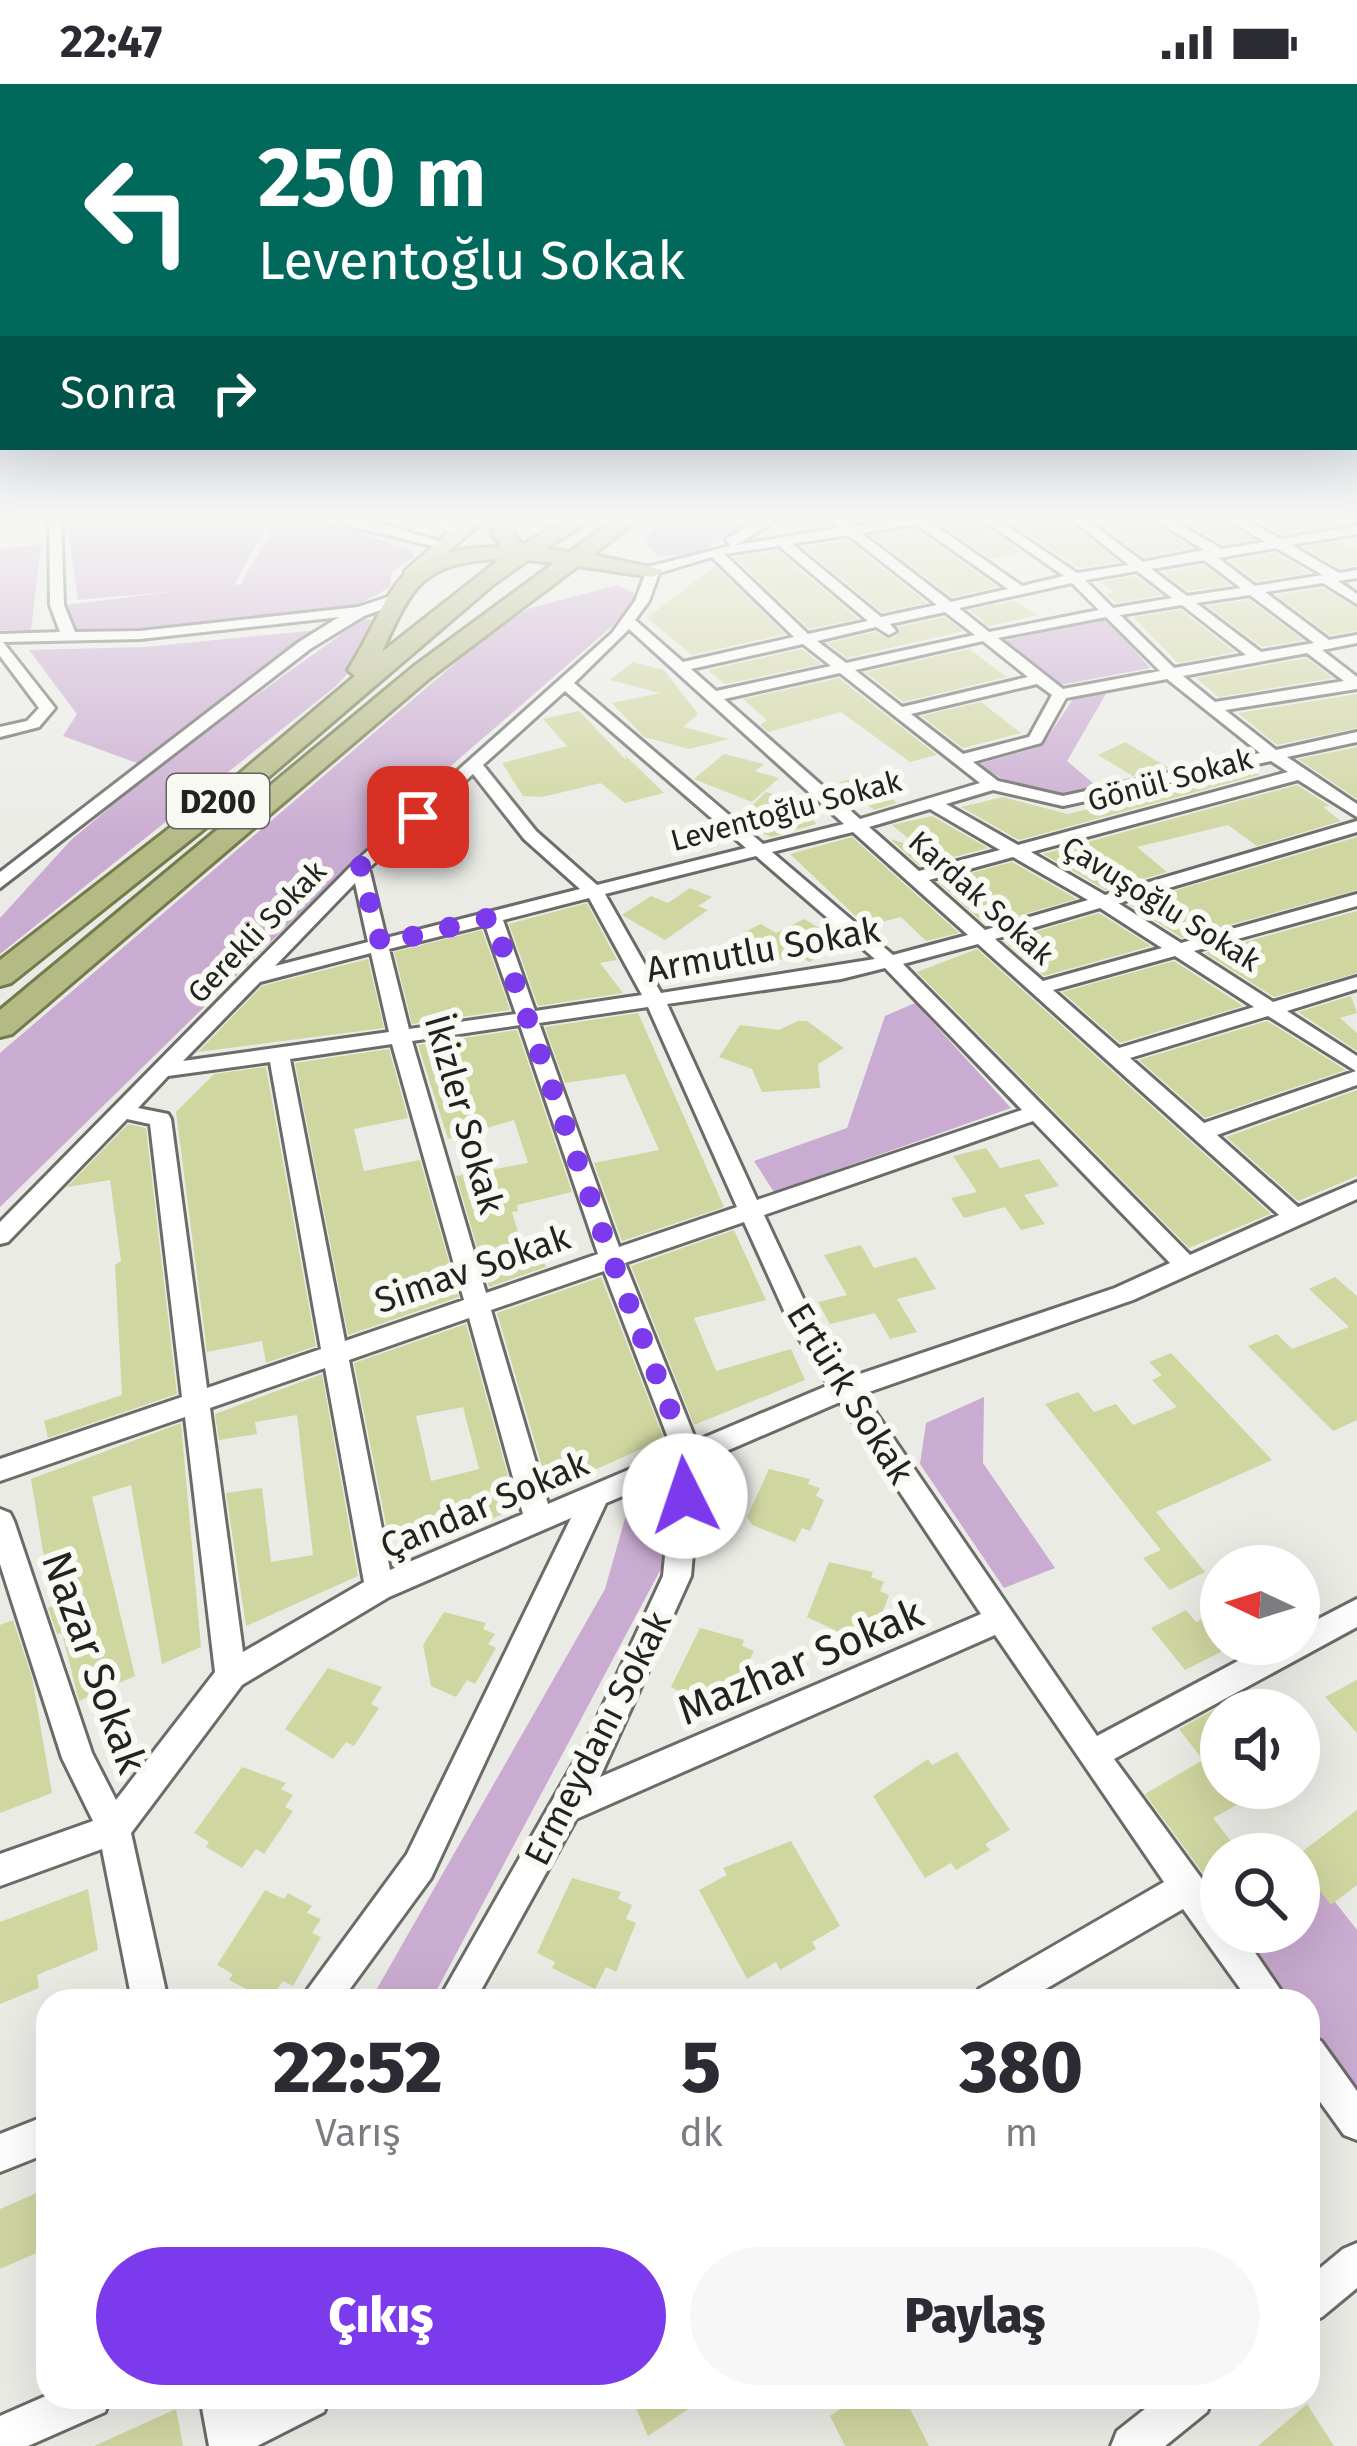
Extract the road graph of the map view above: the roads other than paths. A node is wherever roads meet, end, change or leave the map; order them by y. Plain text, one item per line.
1 (65, 624) edge
2 (222, 624) edge
3 (340, 624) edge
4 (385, 624) edge
5 (425, 624) edge
6 (484, 624) edge
7 (627, 624) edge
8 (632, 624) edge
9 (790, 624) edge
10 (880, 624) edge
11 (881, 624) edge
12 (967, 624) edge
13 (1047, 624) edge
14 (1122, 624) edge
15 (1217, 624) edge
16 (1291, 624) edge
17 (982, 638) junction
18 (70, 639) junction
19 (805, 639) junction
20 (1357, 639) edge
21 (0, 642) edge
22 (1316, 645) junction
23 (914, 652) junction
24 (1255, 655) junction
25 (681, 667) junction
26 (842, 668) junction
27 (1171, 674) junction
28 (1038, 679) junction
29 (563, 682) junction
30 (1060, 694) junction
31 (712, 697) junction
32 (1212, 707) junction
33 (900, 712) junction
34 (328, 713) junction
35 (0, 732) edge
36 (1357, 737) edge
37 (1270, 753) junction
38 (960, 760) junction
39 (475, 766) junction
40 (1301, 774) junction
41 (992, 784) junction
42 (930, 802) junction
43 (1355, 812) edge
44 (856, 826) junction
45 (760, 850) junction
46 (1013, 850) junction
47 (360, 867) junction
48 (915, 878) junction
49 (0, 882) edge
50 (595, 893) junction
51 (1098, 898) junction
52 (1357, 900) edge
53 (492, 917) junction
54 (979, 936) junction
55 (381, 944) junction
56 (1181, 952) junction
57 (889, 962) junction
58 (0, 976) edge
59 (256, 976) junction
60 (1357, 983) edge
61 (1038, 988) junction
62 (656, 1002) junction
63 (1272, 1008) junction
64 (530, 1020) junction
65 (0, 1027) edge
66 (401, 1039) junction
67 (279, 1056) junction
68 (1114, 1056) junction
69 (1357, 1065) edge
70 (166, 1070) junction
71 (1357, 1078) edge
72 (125, 1112) junction
73 (1036, 1112) junction
74 (1202, 1132) junction
75 (1357, 1190) edge
76 (747, 1210) junction
77 (1295, 1216) junction
78 (0, 1236) edge
79 (611, 1257) junction
80 (1187, 1266) junction
81 (479, 1304) junction
82 (337, 1354) junction
83 (843, 1390) junction
84 (194, 1403) junction
85 (688, 1456) junction
86 (0, 1470) edge
87 (596, 1496) junction
88 (539, 1520) junction
89 (0, 1521) edge
90 (380, 1588) junction
91 (14, 1597) edge
92 (1357, 1612) edge
93 (1001, 1619) junction
94 (1320, 1632) edge
95 (1260, 1665) edge
96 (231, 1676) junction
97 (1092, 1755) junction
98 (565, 1808) junction
99 (114, 1829) junction
100 (0, 1870) edge
101 (1188, 1887) junction
102 (147, 1989) edge
103 (329, 1989) edge
104 (463, 1989) edge
105 (1012, 1989) edge
106 (1261, 1989) edge
107 (1320, 2071) edge
108 (1357, 2122) edge
109 (36, 2139) edge
110 (0, 2153) edge
111 (1357, 2263) edge
112 (1320, 2293) edge
113 (63, 2409) edge
114 (288, 2409) edge
115 (1177, 2409) edge
116 (226, 2416) edge
117 (0, 2437) edge
118 (1132, 2446) edge

1 - 18 street
2 - 18 street
3 - 49 street
4 - 34 highway
5 - 34 highway, D200
6 - 65 highway, D200
7 - 29 street, Gerekli Sokak
8 - 25 street, Kardak Sokak
9 - 19 street
10 - 19 street
11 - 23 street
12 - 17 street
13 - 17 street
14 - 27 street
15 - 24 street
16 - 22 street
17 - 23 street
17 - 28 street
18 - 21 street
19 - 25 street
19 - 26 street
20 - 22 street
21 - 35 street
22 - 24 street
22 - 32 street
23 - 26 street
24 - 27 street
25 - 31 street, Kardak Sokak
26 - 31 street
26 - 33 street
27 - 30 street
27 - 32 street
28 - 30 street
28 - 33 street
29 - 39 street, Gerekli Sokak
29 - 45 street
30 - 38 street
31 - 44 street, Kardak Sokak
32 - 37 street
33 - 38 street
34 - 58 highway, D200
36 - 37 street
37 - 40 street
37 - 41 street
38 - 41 street
39 - 47 street, Gerekli Sokak
39 - 50 street, Ertürk Sokak
40 - 43 street
40 - 46 street, Gönül Sokak
41 - 42 street, Leventoğlu Sokak
42 - 44 street, Leventoğlu Sokak
42 - 46 street, Çavuşoğlu Sokak
43 - 51 street, Armutlu Sokak
44 - 45 street, Leventoğlu Sokak
44 - 48 street, Kardak Sokak
45 - 50 street, Leventoğlu Sokak
45 - 57 street
46 - 48 street, Gönül Sokak
46 - 51 street, Çavuşoğlu Sokak
47 - 55 street, İkizler Sokak
47 - 59 street, Gerekli Sokak
48 - 54 street, Kardak Sokak
50 - 53 street, Leventoğlu Sokak
50 - 62 street, Ertürk Sokak
51 - 54 street, Armutlu Sokak
51 - 56 street, Çavuşoğlu Sokak
52 - 56 street
53 - 55 street
53 - 64 street, Ermeydanı Sokak
54 - 57 street, Armutlu Sokak
54 - 61 street, Kardak Sokak
55 - 59 street
55 - 66 street, İkizler Sokak
56 - 61 street
56 - 63 street, Çavuşoğlu Sokak
57 - 62 street, Armutlu Sokak
57 - 73 street
59 - 70 street, Gerekli Sokak
60 - 63 street
61 - 68 street, Kardak Sokak
62 - 64 street, Armutlu Sokak
62 - 76 street, Ertürk Sokak
63 - 68 street
63 - 69 street, Çavuşoğlu Sokak
64 - 66 street, Armutlu Sokak
64 - 79 street, Ermeydanı Sokak
66 - 67 street, Armutlu Sokak
66 - 81 street, İkizler Sokak
67 - 70 street, Armutlu Sokak
67 - 82 street
68 - 74 street, Kardak Sokak
70 - 72 street, Gerekli Sokak
71 - 74 street
72 - 78 street, Gerekli Sokak
72 - 84 street
73 - 76 street, Simav Sokak
73 - 80 street
74 - 77 street, Kardak Sokak
75 - 77 street, Çandar Sokak
76 - 79 street, Simav Sokak
76 - 83 street, Ertürk Sokak
77 - 80 street, Çandar Sokak
79 - 81 street, Simav Sokak
79 - 85 street, Ermeydanı Sokak
80 - 83 street, Çandar Sokak
81 - 82 street, Simav Sokak
81 - 88 street, İkizler Sokak
82 - 84 street, Simav Sokak
82 - 90 street
83 - 85 street, Çandar Sokak
83 - 93 street, Ertürk Sokak
84 - 86 street, Simav Sokak
84 - 96 street
85 - 87 street, Çandar Sokak
85 - 98 street, Ermeydanı Sokak
87 - 88 street, Çandar Sokak
87 - 103 street
88 - 90 street, Çandar Sokak
89 - 91 street, Nazar Sokak
90 - 96 street, Çandar Sokak
91 - 99 street, Nazar Sokak
92 - 94 street
93 - 97 street, Ertürk Sokak
93 - 98 street, Mazhar Sokak
95 - 97 street
96 - 99 street, Çandar Sokak
97 - 101 street, Ertürk Sokak
98 - 104 street, Ermeydanı Sokak
99 - 100 street
99 - 102 street, Nazar Sokak
101 - 105 street
101 - 106 street, Ertürk Sokak
107 - 108 street
109 - 110 street
111 - 112 street
113 - 117 street
114 - 116 street
115 - 118 street

